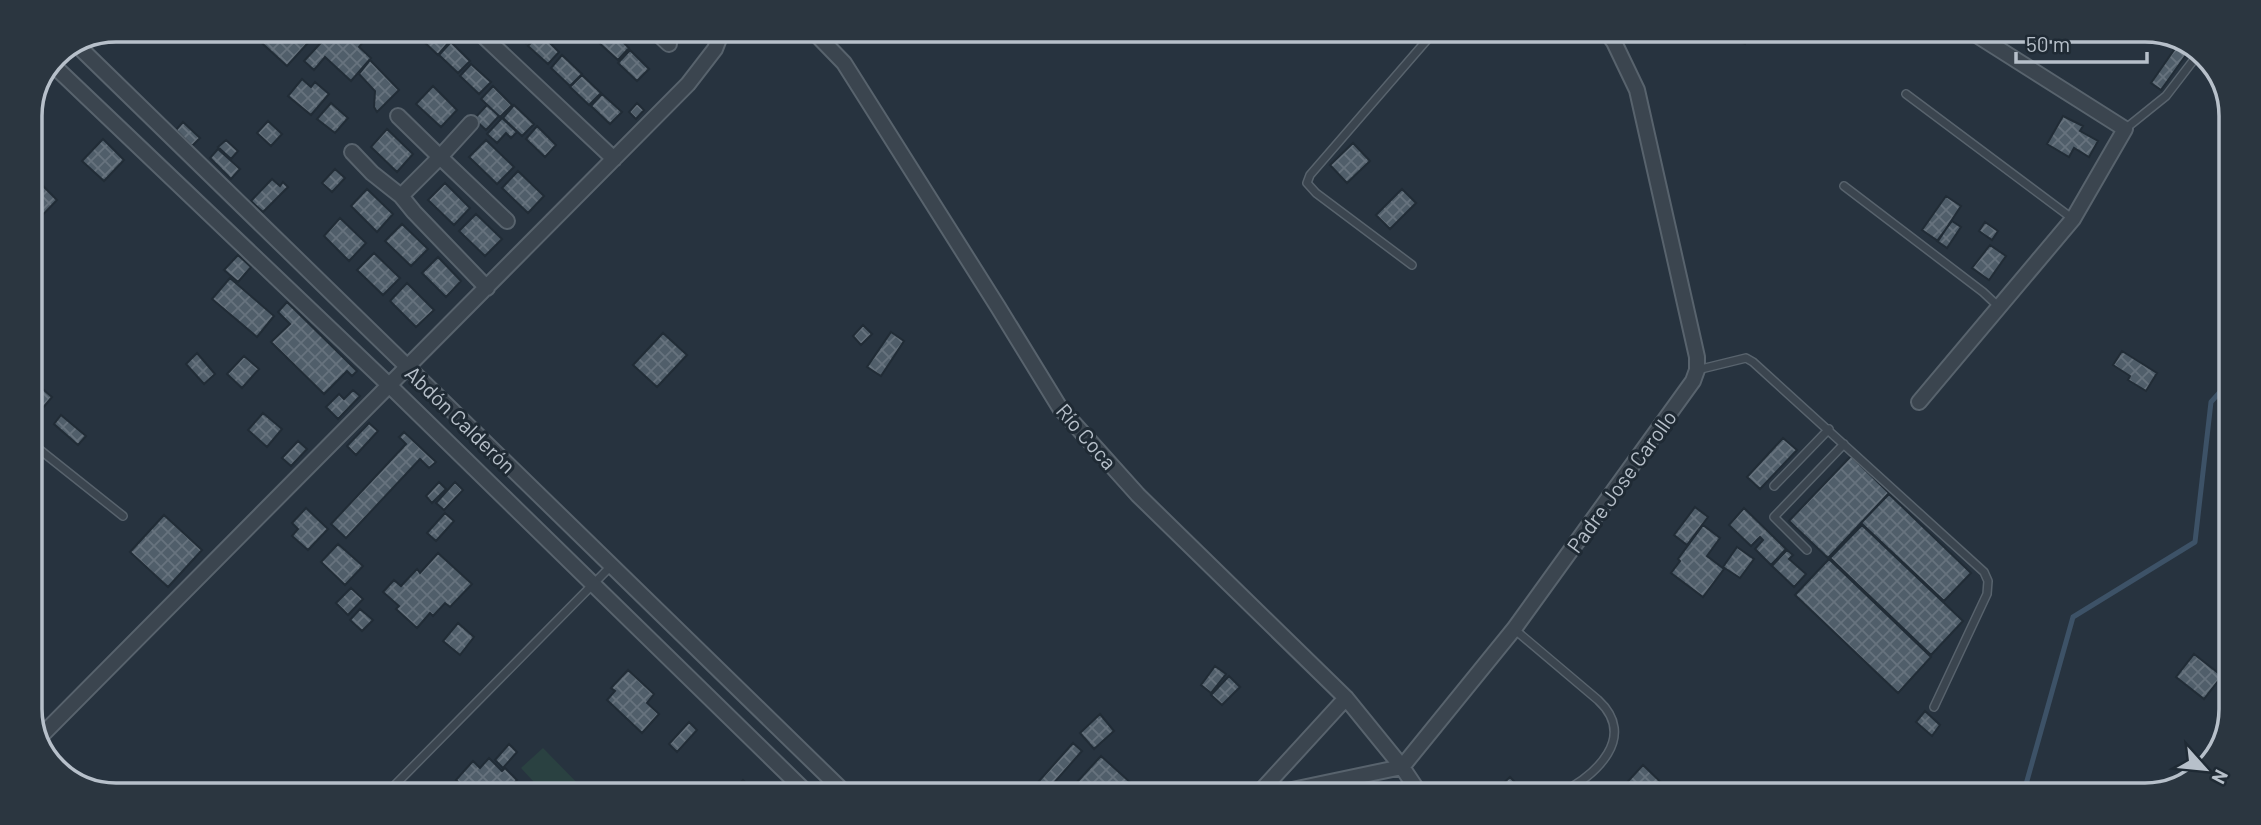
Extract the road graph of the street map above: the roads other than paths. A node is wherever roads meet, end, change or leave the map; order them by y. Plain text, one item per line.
1 (491, 42) edge
2 (718, 42) edge
3 (824, 42) edge
4 (1425, 42) edge
5 (1614, 42) edge
6 (1988, 42) edge
7 (83, 50) edge
8 (2194, 60) edge
9 (58, 70) edge
10 (1906, 94) dead end
11 (398, 116) dead end
12 (471, 123) dead end
13 (2125, 129) junction
14 (352, 152) dead end
15 (440, 156) junction
16 (614, 159) junction
17 (1844, 186) dead end
18 (401, 195) junction
19 (2073, 219) junction
20 (507, 220) dead end
21 (1412, 265) dead end
22 (487, 288) junction
23 (1999, 307) junction
24 (407, 366) junction
25 (1697, 370) junction
26 (388, 385) junction
27 (1919, 402) dead end
28 (1829, 429) junction
29 (1844, 444) junction
30 (42, 452) edge
31 (1774, 486) dead end
32 (123, 516) dead end
33 (1807, 550) dead end
34 (611, 565) junction
35 (593, 584) junction
36 (1514, 629) junction
37 (1346, 698) junction
38 (1934, 707) dead end
39 (46, 731) edge
40 (1402, 766) junction
41 (398, 783) edge
42 (797, 783) edge
43 (835, 783) edge
44 (1268, 783) edge
45 (1324, 783) edge
46 (1413, 783) edge
47 (1579, 783) edge

1 - 16 street
2 - 16 street
3 - 37 street, Río Coca
4 - 21 lane
5 - 25 street
6 - 13 street
7 - 24 street, Abdón Calderón
8 - 13 lane
9 - 26 street, Abdón Calderón
10 - 19 lane
11 - 15 street
12 - 15 street
13 - 19 street
14 - 18 street
15 - 18 street
15 - 20 street
16 - 22 street
17 - 23 lane
18 - 22 street
19 - 23 street
22 - 24 street
23 - 27 street
24 - 26 street
24 - 34 street, Abdón Calderón
25 - 28 lane
25 - 36 street, Padre Jose Carollo
26 - 35 street, Abdón Calderón
26 - 39 street
28 - 29 lane
28 - 31 lane
29 - 33 lane
29 - 38 lane
30 - 32 lane
34 - 35 lane
34 - 43 street, Abdón Calderón
35 - 41 lane
35 - 42 street, Abdón Calderón
36 - 40 street, Padre Jose Carollo
36 - 47 lane
37 - 40 street, Río Coca
37 - 44 street
40 - 45 street
40 - 46 street, Río Coca

